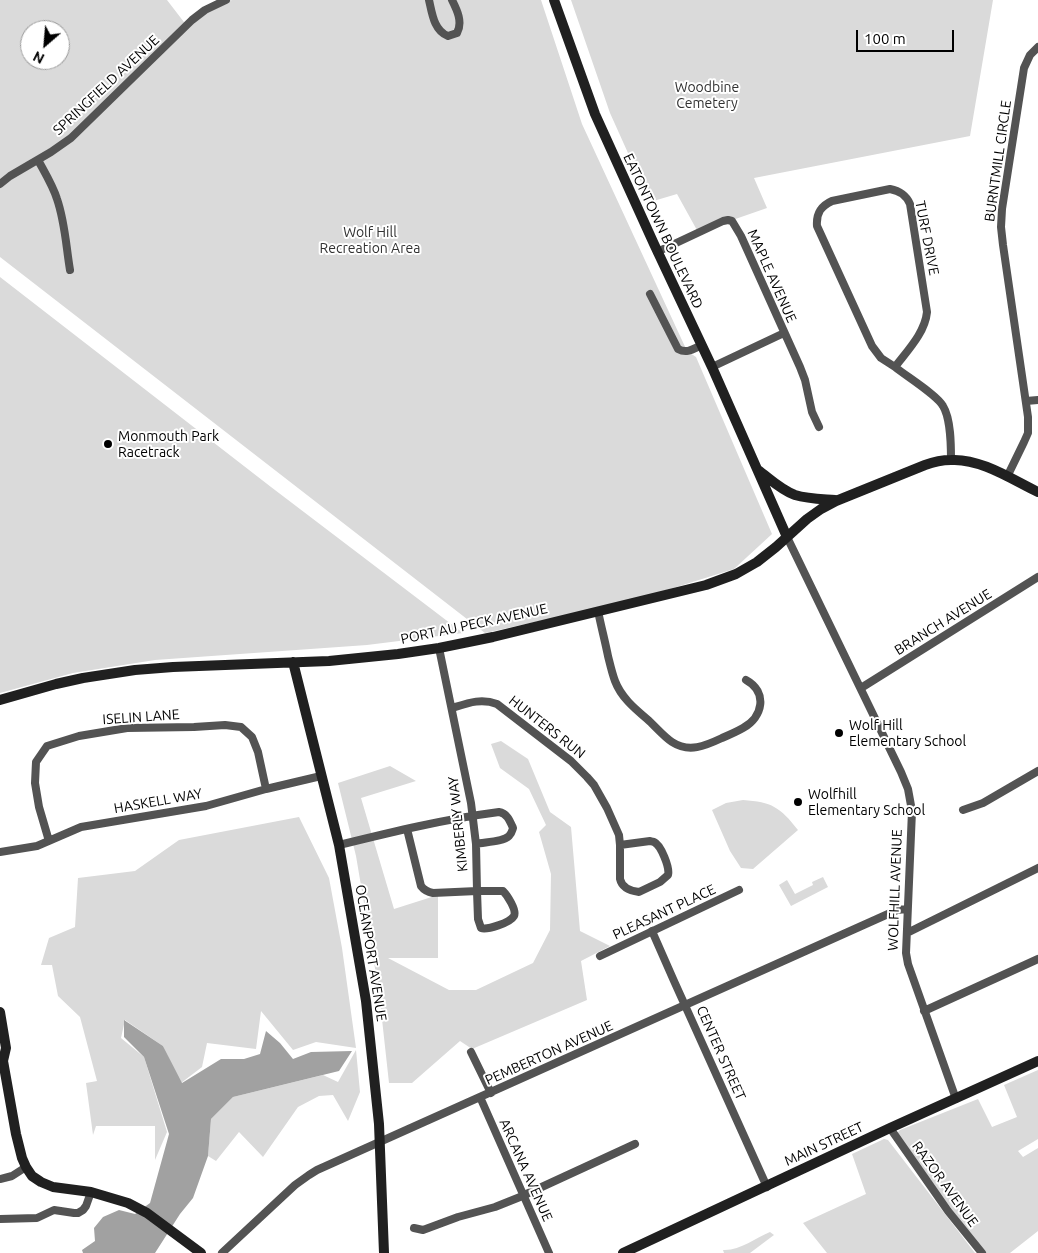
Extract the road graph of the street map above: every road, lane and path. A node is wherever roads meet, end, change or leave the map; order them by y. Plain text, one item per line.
1 (226, 0) edge
2 (429, 0) edge
3 (452, 0) edge
4 (554, 0) edge
5 (1038, 48) edge
6 (38, 160) junction
7 (0, 184) edge
8 (658, 252) junction
9 (70, 270) dead end
10 (650, 294) dead end
11 (784, 333) junction
12 (702, 345) junction
13 (712, 367) junction
14 (895, 367) junction
15 (1038, 400) edge
16 (1026, 401) junction
17 (819, 427) dead end
18 (951, 460) junction
19 (758, 469) junction
20 (1007, 477) junction
21 (1038, 492) edge
22 (836, 500) junction
23 (787, 537) junction
24 (1038, 577) edge
25 (598, 611) junction
26 (439, 648) junction
27 (293, 662) junction
28 (746, 680) dead end
29 (861, 688) junction
30 (0, 700) edge
31 (452, 708) junction
32 (1038, 771) edge
33 (322, 776) junction
34 (266, 789) junction
35 (963, 810) dead end
36 (472, 815) junction
37 (407, 829) junction
38 (49, 841) junction
39 (476, 844) junction
40 (339, 845) junction
41 (620, 845) junction
42 (0, 852) edge
43 (1038, 868) edge
44 (740, 890) dead end
45 (477, 891) junction
46 (907, 909) junction
47 (652, 931) junction
48 (907, 933) junction
49 (600, 956) dead end
50 (1038, 959) edge
51 (686, 1005) junction
52 (924, 1010) junction
53 (0, 1012) edge
54 (471, 1052) dead end
55 (2, 1059) edge
56 (1038, 1061) edge
57 (4, 1088) edge
58 (490, 1093) junction
59 (480, 1097) junction
60 (956, 1099) junction
61 (890, 1128) junction
62 (380, 1143) junction
63 (635, 1144) dead end
64 (26, 1167) junction
65 (0, 1179) edge
66 (767, 1187) junction
67 (91, 1192) junction
68 (523, 1195) junction
69 (0, 1219) edge
70 (414, 1228) dead end
71 (201, 1253) edge
72 (222, 1253) edge
73 (384, 1253) edge
74 (548, 1253) edge
75 (623, 1253) edge
76 (982, 1253) edge

1 - 6 street, SPRINGFIELD AVENUE
2 - 3 street
4 - 8 street, EATONTOWN BOULEVARD
5 - 16 street, BURNTMILL CIRCLE
6 - 7 street, SPRINGFIELD AVENUE
6 - 9 street
8 - 11 street, MAPLE AVENUE
8 - 12 street, EATONTOWN BOULEVARD
10 - 12 street
11 - 13 street
11 - 17 street
12 - 13 street, EATONTOWN BOULEVARD
13 - 19 street, EATONTOWN BOULEVARD
14 - 14 street, TURF DRIVE
14 - 18 street, TURF DRIVE
15 - 16 street
16 - 20 street, BURNTMILL CIRCLE
18 - 20 street
18 - 22 street
19 - 22 street
19 - 23 street, WOLFHILL AVENUE
20 - 21 street
22 - 23 street, PORT AU PECK AVENUE
23 - 25 street, PORT AU PECK AVENUE
23 - 29 street, WOLFHILL AVENUE
24 - 29 street, BRANCH AVENUE
25 - 26 street, PORT AU PECK AVENUE
25 - 28 street
26 - 27 street, PORT AU PECK AVENUE
26 - 31 street, KIMBERLY WAY
27 - 30 street, PORT AU PECK AVENUE
27 - 33 street, OCEANPORT AVENUE
29 - 46 street, WOLFHILL AVENUE
31 - 36 street, KIMBERLY WAY
31 - 41 street, HUNTERS RUN
32 - 35 street
33 - 34 street, HASKELL WAY
33 - 40 street, OCEANPORT AVENUE
34 - 38 street, HASKELL WAY
34 - 38 street, ISELIN LANE
36 - 37 street
36 - 39 street, KIMBERLY WAY
36 - 39 street
37 - 40 street
37 - 45 street, KIMBERLY WAY
38 - 42 street, HASKELL WAY
39 - 45 street, KIMBERLY WAY
40 - 62 street, OCEANPORT AVENUE
41 - 41 street
43 - 48 street
44 - 47 street, PLEASANT PLACE
45 - 45 street
46 - 48 street, WOLFHILL AVENUE
46 - 51 street, PEMBERTON AVENUE
47 - 49 street, PLEASANT PLACE
47 - 51 street, CENTER STREET
48 - 52 street, WOLFHILL AVENUE
50 - 52 street
51 - 58 street, PEMBERTON AVENUE
51 - 66 street, CENTER STREET
52 - 60 street, WOLFHILL AVENUE
53 - 55 street
54 - 58 street
55 - 57 street
56 - 60 street, MAIN STREET
57 - 64 street
58 - 59 street, PEMBERTON AVENUE
59 - 62 street, PEMBERTON AVENUE
59 - 68 street, ARCANA AVENUE
60 - 61 street, MAIN STREET
61 - 66 street, MAIN STREET
61 - 76 street, RAZOR AVENUE
62 - 72 street, PEMBERTON AVENUE
62 - 73 street, OCEANPORT AVENUE
63 - 68 street
64 - 65 street
64 - 67 street
66 - 75 street, MAIN STREET
67 - 69 street
67 - 71 street
68 - 70 street
68 - 74 street, ARCANA AVENUE

